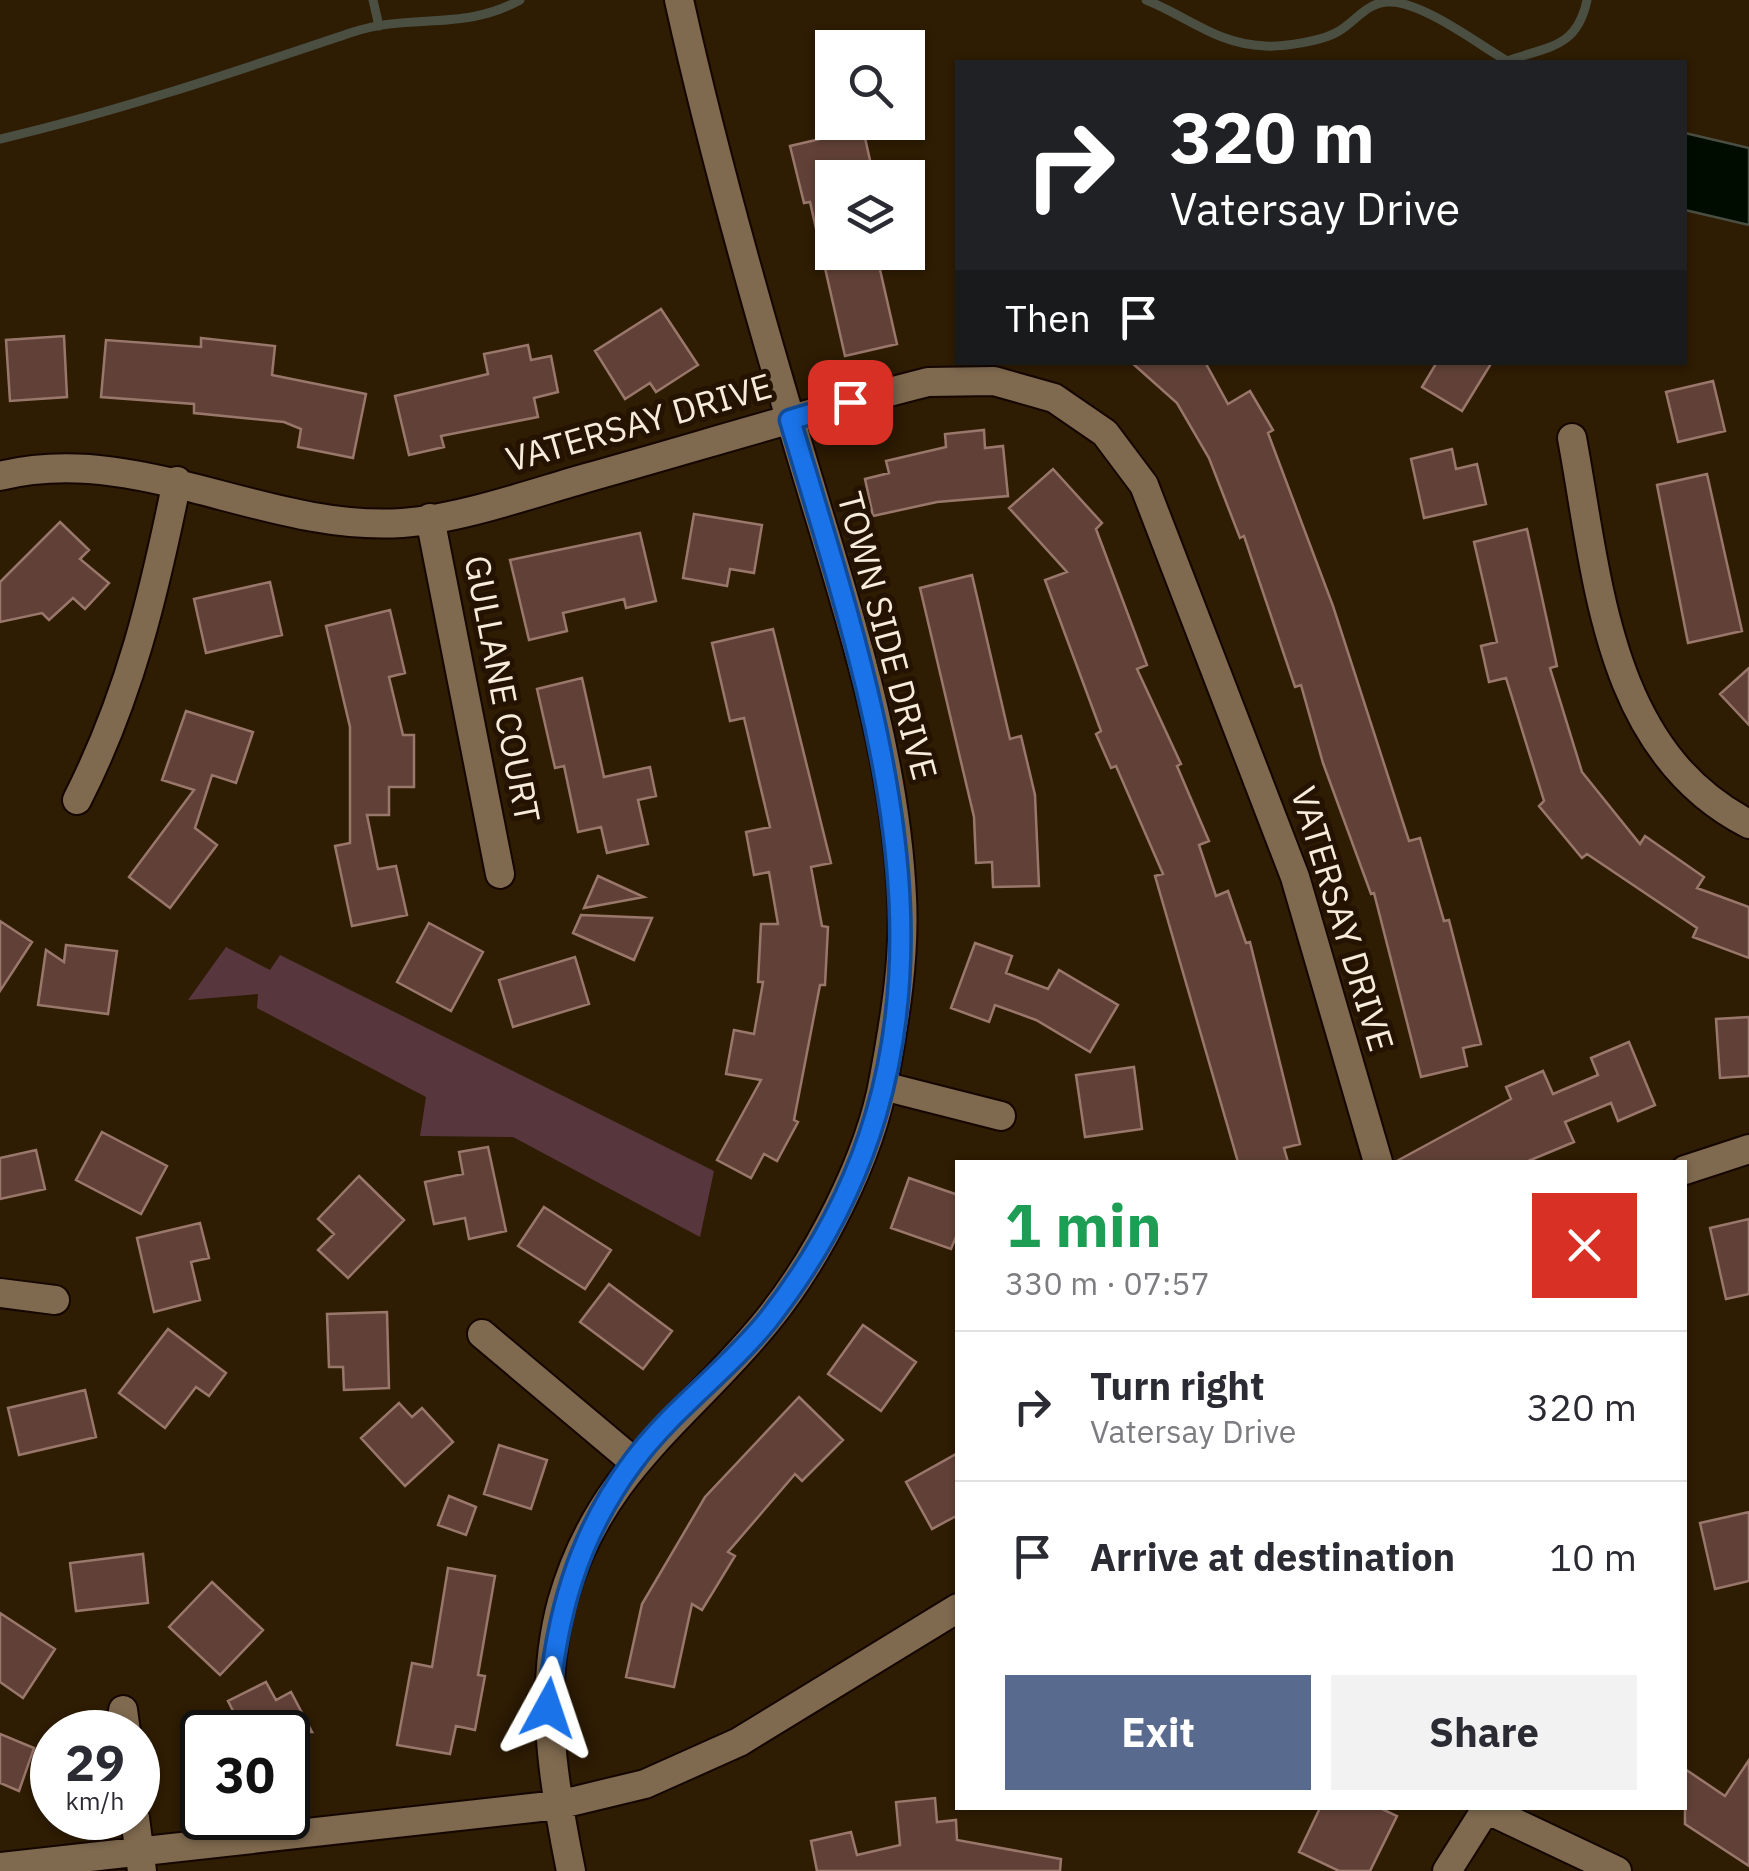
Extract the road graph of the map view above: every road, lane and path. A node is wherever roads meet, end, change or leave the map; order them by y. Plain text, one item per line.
1 (679, 0) edge
2 (790, 420) junction
3 (1572, 438) dead end
4 (0, 476) edge
5 (177, 481) junction
6 (430, 518) junction
7 (77, 800) dead end
8 (1749, 824) edge
9 (500, 874) dead end
10 (883, 1086) junction
11 (1001, 1116) dead end
12 (1749, 1149) edge
13 (1377, 1160) edge
14 (1687, 1169) edge
15 (0, 1293) edge
16 (55, 1300) dead end
17 (482, 1334) dead end
18 (633, 1461) junction
19 (955, 1610) edge
20 (558, 1805) junction
21 (1484, 1810) edge
22 (1489, 1810) edge
23 (141, 1861) edge
24 (0, 1867) edge
25 (571, 1871) edge
26 (1447, 1871) edge
27 (1617, 1871) edge

1 - 2 street, TOWN SIDE DRIVE
2 - 6 street, VATERSAY DRIVE
2 - 10 street, TOWN SIDE DRIVE
2 - 13 street, VATERSAY DRIVE
3 - 8 street
4 - 5 street, VATERSAY DRIVE
5 - 6 street, VATERSAY DRIVE
5 - 7 street
6 - 9 street, GULLANE COURT
10 - 11 street
10 - 18 street, TOWN SIDE DRIVE
12 - 14 street
15 - 16 street
17 - 18 street
18 - 20 street, TOWN SIDE DRIVE
19 - 20 street
20 - 23 street
20 - 25 street, TOWN SIDE DRIVE
21 - 26 street
22 - 27 street
23 - 24 street

